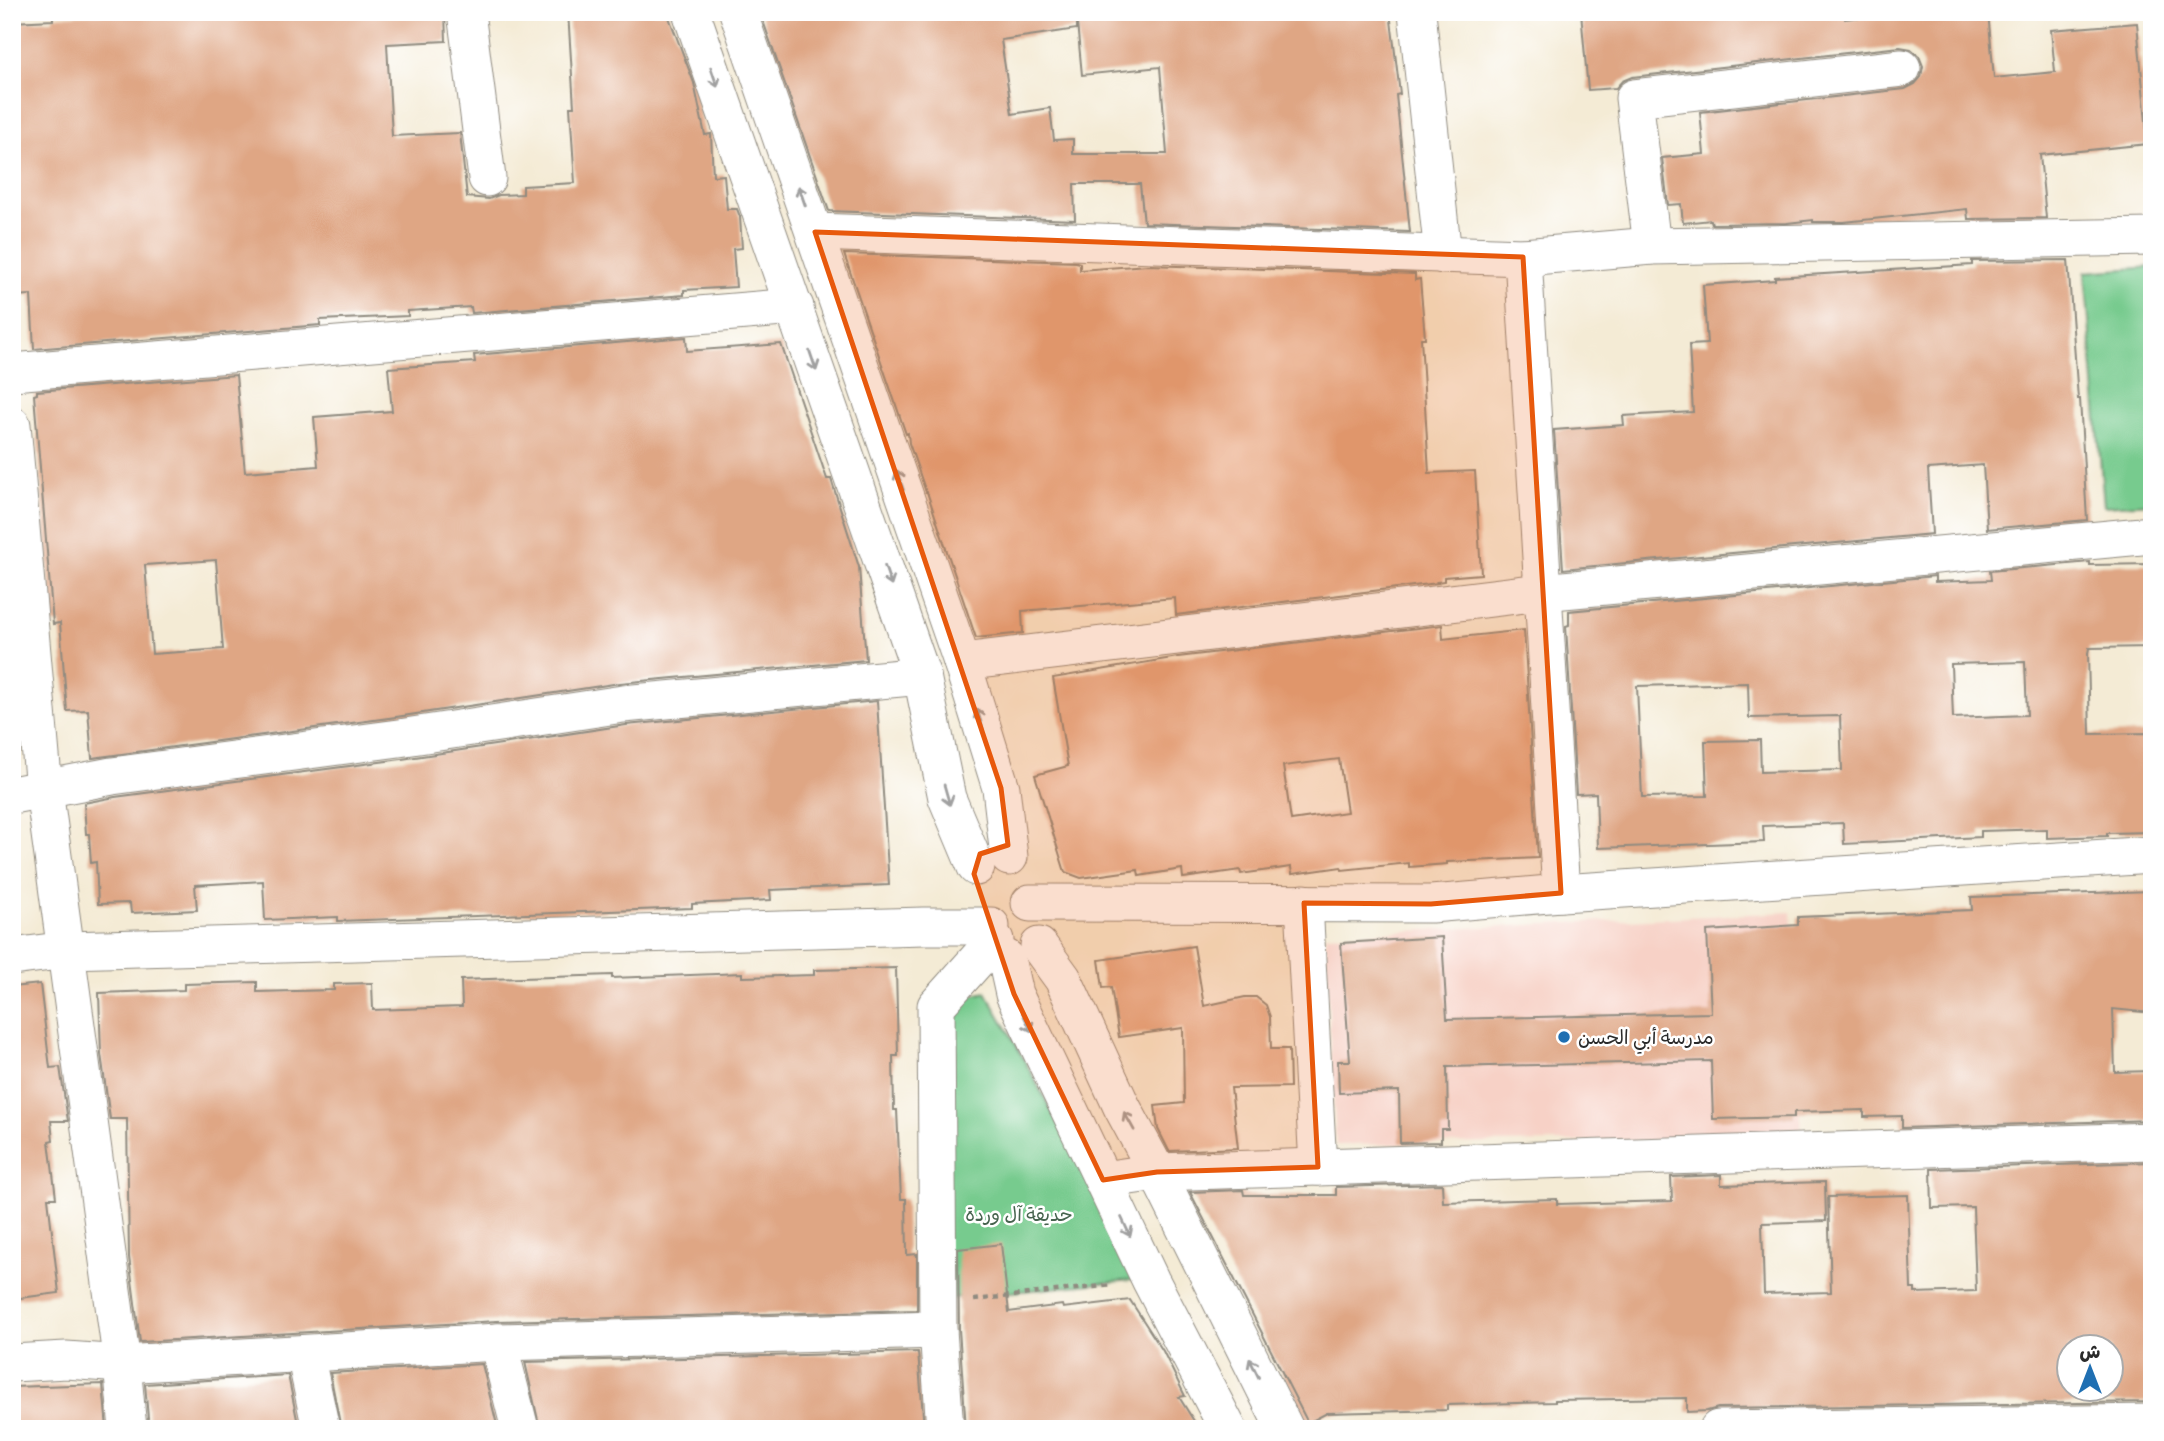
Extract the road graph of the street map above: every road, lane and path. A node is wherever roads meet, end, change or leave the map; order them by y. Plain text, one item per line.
1 (466, 12) edge
2 (691, 12) edge
3 (738, 12) edge
4 (1417, 12) edge
5 (1902, 68) dead end
6 (487, 178) dead end
7 (814, 232) junction
8 (2152, 237) edge
9 (1652, 246) junction
10 (1443, 255) junction
11 (1522, 257) junction
12 (795, 307) junction
13 (12, 372) edge
14 (12, 425) edge
15 (15, 475) edge
16 (2152, 535) edge
17 (1542, 592) junction
18 (962, 662) junction
19 (922, 676) junction
20 (28, 793) edge
21 (2152, 855) edge
22 (993, 862) junction
23 (1561, 893) junction
24 (1030, 903) junction
25 (1304, 903) junction
26 (1008, 942) junction
27 (67, 950) junction
28 (12, 957) edge
29 (2152, 1141) edge
30 (1318, 1167) junction
31 (1157, 1172) junction
32 (1103, 1180) junction
33 (1151, 1281) junction
34 (938, 1317) junction
35 (498, 1342) junction
36 (305, 1353) junction
37 (12, 1363) edge
38 (122, 1364) junction
39 (2152, 1423) edge
40 (128, 1429) edge
41 (321, 1429) edge
42 (520, 1429) edge
43 (945, 1429) edge
44 (1228, 1429) edge
45 (1285, 1429) edge
46 (1718, 1429) edge

1 - 6 street
2 -> 12 street
7 -> 3 street
4 - 10 street
5 - 9 street
7 - 10 street
18 -> 7 street
8 - 9 street
9 - 11 street
10 - 11 street
11 - 17 street
12 - 13 street
12 -> 19 street
14 - 15 street
15 - 20 street
16 - 17 street
17 - 18 street
17 - 23 street
22 -> 18 street
19 - 20 street
19 -> 22 street
20 - 27 street
21 - 23 street
22 - 24 street
22 - 26 street
23 - 25 street
24 - 25 street
24 - 26 street
25 - 30 street
26 - 27 street
31 -> 26 street
26 -> 32 street
26 - 34 street
27 - 28 street
27 - 38 street
29 - 30 street
30 - 31 street
31 - 32 street
45 -> 31 street
32 -> 33 street
33 - 34 path
33 - 44 street
34 - 35 street
34 - 43 street
35 - 36 street
35 - 42 street
36 - 38 street
36 - 41 street
37 - 38 street
38 - 40 street
39 - 46 street

